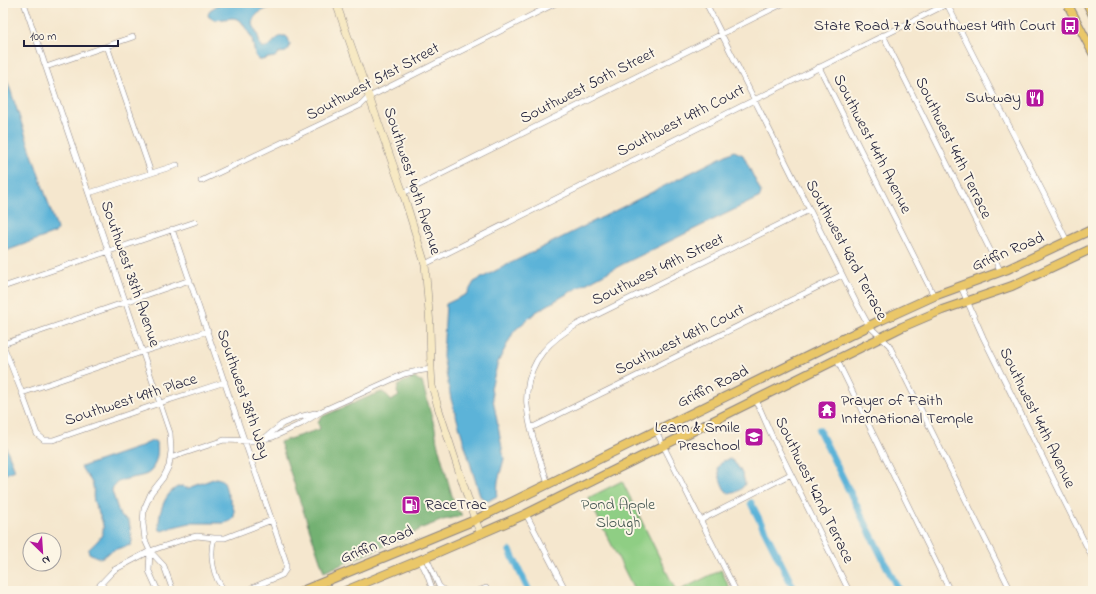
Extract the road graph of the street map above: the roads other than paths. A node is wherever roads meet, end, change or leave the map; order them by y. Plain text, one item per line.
1 (336, 3) edge
2 (556, 3) edge
3 (706, 3) edge
4 (784, 3) edge
5 (948, 3) edge
6 (1067, 3) edge
7 (1087, 3) edge
8 (26, 4) edge
9 (1093, 15) edge
10 (721, 34) junction
11 (883, 35) junction
12 (133, 38) dead end
13 (107, 46) junction
14 (1093, 53) edge
15 (46, 67) junction
16 (819, 67) junction
17 (369, 97) junction
18 (754, 99) junction
19 (177, 165) dead end
20 (150, 173) junction
21 (201, 181) dead end
22 (88, 193) junction
23 (404, 193) junction
24 (809, 210) junction
25 (195, 222) dead end
26 (172, 229) junction
27 (1093, 229) edge
28 (1067, 242) junction
29 (1093, 248) edge
30 (108, 251) junction
31 (425, 264) junction
32 (1001, 272) junction
33 (842, 275) junction
34 (190, 280) junction
35 (3, 287) edge
36 (961, 287) junction
37 (934, 296) junction
38 (125, 301) junction
39 (967, 302) junction
40 (869, 326) junction
41 (208, 331) junction
42 (880, 337) junction
43 (3, 345) edge
44 (142, 352) junction
45 (837, 360) junction
46 (431, 369) junction
47 (225, 382) junction
48 (22, 394) junction
49 (756, 400) junction
50 (160, 403) junction
51 (531, 428) junction
52 (656, 431) junction
53 (245, 441) junction
54 (663, 446) junction
55 (170, 458) junction
56 (791, 474) junction
57 (548, 484) junction
58 (526, 514) junction
59 (272, 520) junction
60 (475, 520) junction
61 (701, 520) junction
62 (481, 534) junction
63 (214, 538) junction
64 (150, 552) junction
65 (423, 559) junction
66 (1093, 559) edge
67 (101, 584) junction
68 (487, 589) edge
69 (94, 591) edge
70 (107, 591) edge
71 (158, 591) edge
72 (173, 591) edge
73 (225, 591) edge
74 (245, 591) edge
75 (302, 591) edge
76 (345, 591) edge
77 (433, 591) edge
78 (445, 591) edge
79 (478, 591) edge
80 (566, 591) edge
81 (736, 591) edge
82 (849, 591) edge
83 (950, 591) edge
84 (1011, 591) edge

1 - 17 street, Southwest 40th Avenue
2 - 17 street, Southwest 51st Street
3 - 10 street, Southwest 43rd Terrace
4 - 10 street, Southwest 50th Street
5 - 11 street, Southwest 49th Court
5 - 28 street
6 - 14 main road
7 - 9 main road
8 - 15 street, Southwest 38th Avenue
10 - 18 street, Southwest 43rd Terrace
10 - 23 street, Southwest 50th Street
11 - 16 street, Southwest 49th Court
11 - 32 street, Southwest 44th Terrace
12 - 13 street
13 - 15 street
13 - 20 street
15 - 22 street, Southwest 38th Avenue
16 - 18 street, Southwest 49th Court
16 - 37 street, Southwest 44th Avenue
17 - 21 street, Southwest 51st Street
17 - 23 street, Southwest 40th Avenue
18 - 24 street, Southwest 43rd Terrace
18 - 31 street, Southwest 49th Court
19 - 20 street
20 - 22 street
22 - 30 street, Southwest 38th Avenue
23 - 31 street, Southwest 40th Avenue
24 - 33 street, Southwest 43rd Terrace
24 - 51 street, Southwest 49th Street
25 - 26 street
26 - 30 street
26 - 34 street, Southwest 38th Way
27 - 28 main road, Griffin Road
28 - 32 main road, Griffin Road
29 - 39 main road, Griffin Road
30 - 35 street
30 - 38 street, Southwest 38th Avenue
31 - 46 street, Southwest 40th Avenue
32 - 36 main road, Griffin Road
33 - 40 street, Southwest 43rd Terrace
33 - 51 street, Southwest 48th Court
34 - 38 street
34 - 41 street, Southwest 38th Way
36 - 37 main road, Griffin Road
36 - 39 street, Southwest 44th Avenue
37 - 40 main road, Griffin Road
38 - 43 street
38 - 44 street, Southwest 38th Avenue
39 - 42 main road, Griffin Road
39 - 66 street, Southwest 44th Avenue
40 - 42 street, Southwest 43rd Terrace
40 - 52 main road, Griffin Road
41 - 44 street
41 - 47 street, Southwest 38th Way
42 - 45 main road, Griffin Road
42 - 84 street, Southwest 43rd Terrace
43 - 48 street
44 - 48 street
44 - 50 street, Southwest 38th Avenue
45 - 49 main road, Griffin Road
45 - 83 street
46 - 53 street
46 - 60 street, Southwest 40th Avenue
47 - 50 street, Southwest 49th Place
47 - 53 street, Southwest 38th Way
48 - 50 street, Southwest 49th Place
49 - 54 main road, Griffin Road
49 - 56 street, Southwest 42nd Terrace
50 - 55 street, Southwest 38th Avenue
51 - 57 street, Southwest 49th Street
52 - 54 street
52 - 57 main road, Griffin Road
53 - 55 street
53 - 59 street, Southwest 38th Way
54 - 58 main road, Griffin Road
54 - 61 street
55 - 64 street, Southwest 38th Avenue
56 - 61 street
56 - 82 street, Southwest 42nd Terrace
57 - 60 main road, Griffin Road
58 - 62 main road, Griffin Road
58 - 80 street
59 - 63 street
59 - 74 street, Southwest 38th Way
60 - 62 street, Southwest 40th Avenue
60 - 75 main road, Griffin Road
61 - 81 street
62 - 65 main road, Griffin Road
63 - 64 street
63 - 73 street
64 - 67 street
64 - 71 street, Southwest 38th Avenue
64 - 72 street, Southwest 38th Avenue
65 - 76 main road, Griffin Road
65 - 77 street
65 - 78 street
67 - 69 street
67 - 70 street
68 - 79 street

